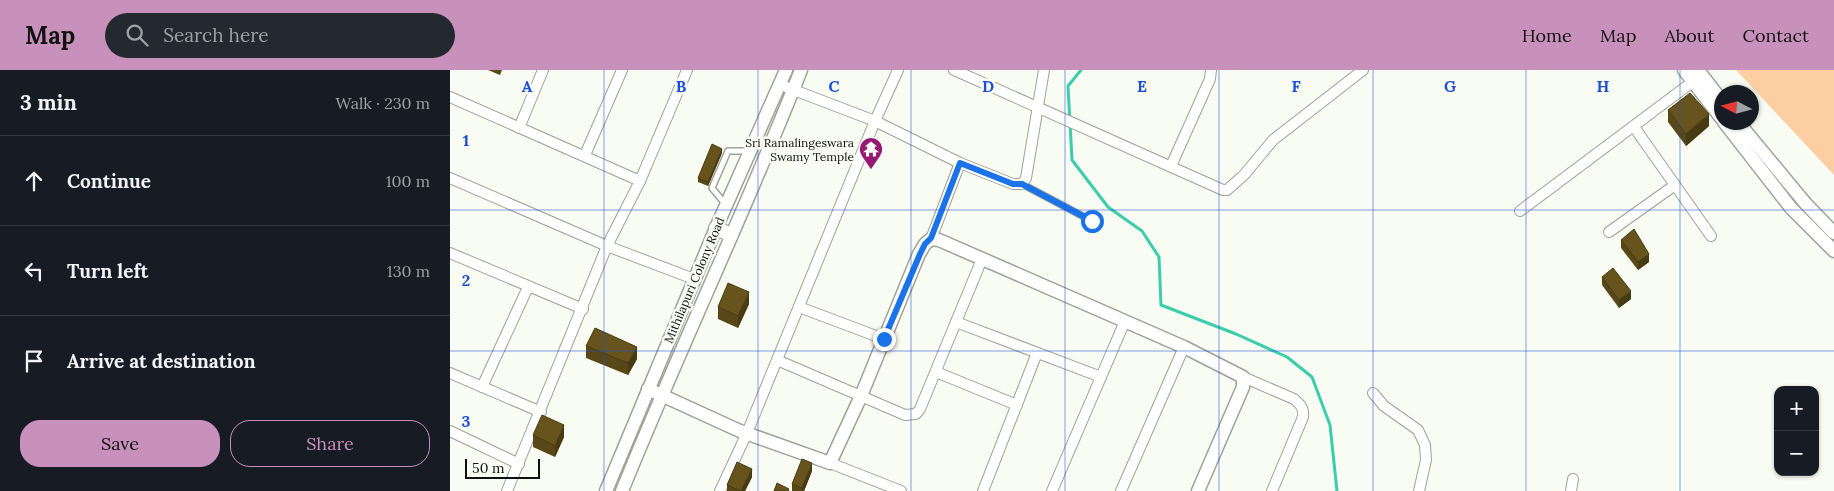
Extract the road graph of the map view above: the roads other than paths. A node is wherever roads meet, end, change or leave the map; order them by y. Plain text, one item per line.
1 (543, 70) edge
2 (622, 70) edge
3 (687, 70) edge
4 (801, 70) edge
5 (898, 70) edge
6 (954, 70) edge
7 (1044, 70) edge
8 (1363, 70) edge
9 (1684, 70) edge
10 (782, 75) edge
11 (1698, 76) edge
12 (1209, 78) edge
13 (793, 90) junction
14 (1714, 92) edge
15 (450, 97) edge
16 (1714, 105) edge
17 (1038, 107) junction
18 (875, 121) junction
19 (1634, 127) junction
20 (519, 128) junction
21 (1730, 130) edge
22 (1745, 130) edge
23 (750, 150) junction
24 (585, 155) junction
25 (960, 163) junction
26 (1171, 166) junction
27 (450, 178) edge
28 (640, 181) junction
29 (1022, 184) junction
30 (1675, 185) junction
31 (726, 205) junction
32 (1520, 212) dead end
33 (1092, 221) dead end
34 (716, 228) junction
35 (1609, 232) dead end
36 (1834, 233) edge
37 (731, 235) junction
38 (1711, 236) dead end
39 (931, 238) junction
40 (607, 246) junction
41 (1834, 252) edge
42 (450, 253) edge
43 (982, 259) junction
44 (694, 279) junction
45 (528, 287) junction
46 (799, 307) junction
47 (583, 309) junction
48 (1125, 321) junction
49 (956, 322) junction
50 (884, 339) junction
51 (1184, 347) junction
52 (1037, 353) junction
53 (777, 360) junction
54 (936, 372) junction
55 (450, 373) edge
56 (1101, 376) junction
57 (1243, 377) junction
58 (482, 387) junction
59 (648, 389) junction
60 (1373, 393) dead end
61 (661, 395) junction
62 (861, 396) junction
63 (1017, 405) junction
64 (540, 412) junction
65 (450, 431) edge
66 (746, 433) junction
67 (830, 463) junction
68 (519, 464) junction
69 (1574, 479) dead end
70 (882, 487) edge
71 (508, 491) edge
72 (606, 491) edge
73 (622, 491) edge
74 (720, 491) edge
75 (901, 491) edge
76 (984, 491) edge
77 (1052, 491) edge
78 (1121, 491) edge
79 (1198, 491) edge
80 (1272, 491) edge
81 (1419, 491) edge
82 (1571, 491) edge

1 - 20 street
2 - 24 street
3 - 28 street
4 - 13 street, Mithilapuri Colony Road
5 - 18 street
6 - 17 street
7 - 17 street
8 - 26 street
9 - 11 street
10 - 13 street
10 - 23 street, Mithilapuri Colony Road
11 - 14 street
11 - 16 street
11 - 19 street
12 - 26 street
13 - 18 street
13 - 37 street, Mithilapuri Colony Road
15 - 20 street
17 - 26 street
17 - 29 street
18 - 25 street
18 - 46 street
19 - 30 street
19 - 32 street
20 - 24 street
21 - 41 street
22 - 36 street
23 - 31 street, Mithilapuri Colony Road
23 - 31 lane
24 - 28 street
25 - 29 street
25 - 39 street
27 - 40 street
28 - 40 street
29 - 33 lane
30 - 35 street
30 - 38 street
31 - 34 street, Mithilapuri Colony Road
34 - 37 main road
34 - 44 street, Mithilapuri Colony Road
37 - 61 street, Mithilapuri Colony Road
39 - 43 street
39 - 50 street
40 - 44 street
40 - 47 street
42 - 45 street
43 - 48 street
43 - 49 street
44 - 59 street, Mithilapuri Colony Road
45 - 47 street
45 - 58 street
46 - 50 street
46 - 53 street
47 - 64 street
48 - 51 street
48 - 56 street
49 - 52 street
49 - 54 street
50 - 62 street
51 - 57 street
51 - 78 street
52 - 56 street
52 - 63 street
53 - 62 street
53 - 66 street
54 - 62 street
54 - 63 street
55 - 58 street
56 - 77 street
57 - 79 street
57 - 80 street
58 - 64 street
59 - 61 street
59 - 72 street, Mithilapuri Colony Road
60 - 81 street
61 - 66 street
61 - 73 street, Mithilapuri Colony Road
62 - 67 street
63 - 76 street
64 - 68 street
65 - 68 street
66 - 67 street
66 - 74 street
67 - 70 street
68 - 71 street
69 - 82 street
70 - 75 street

